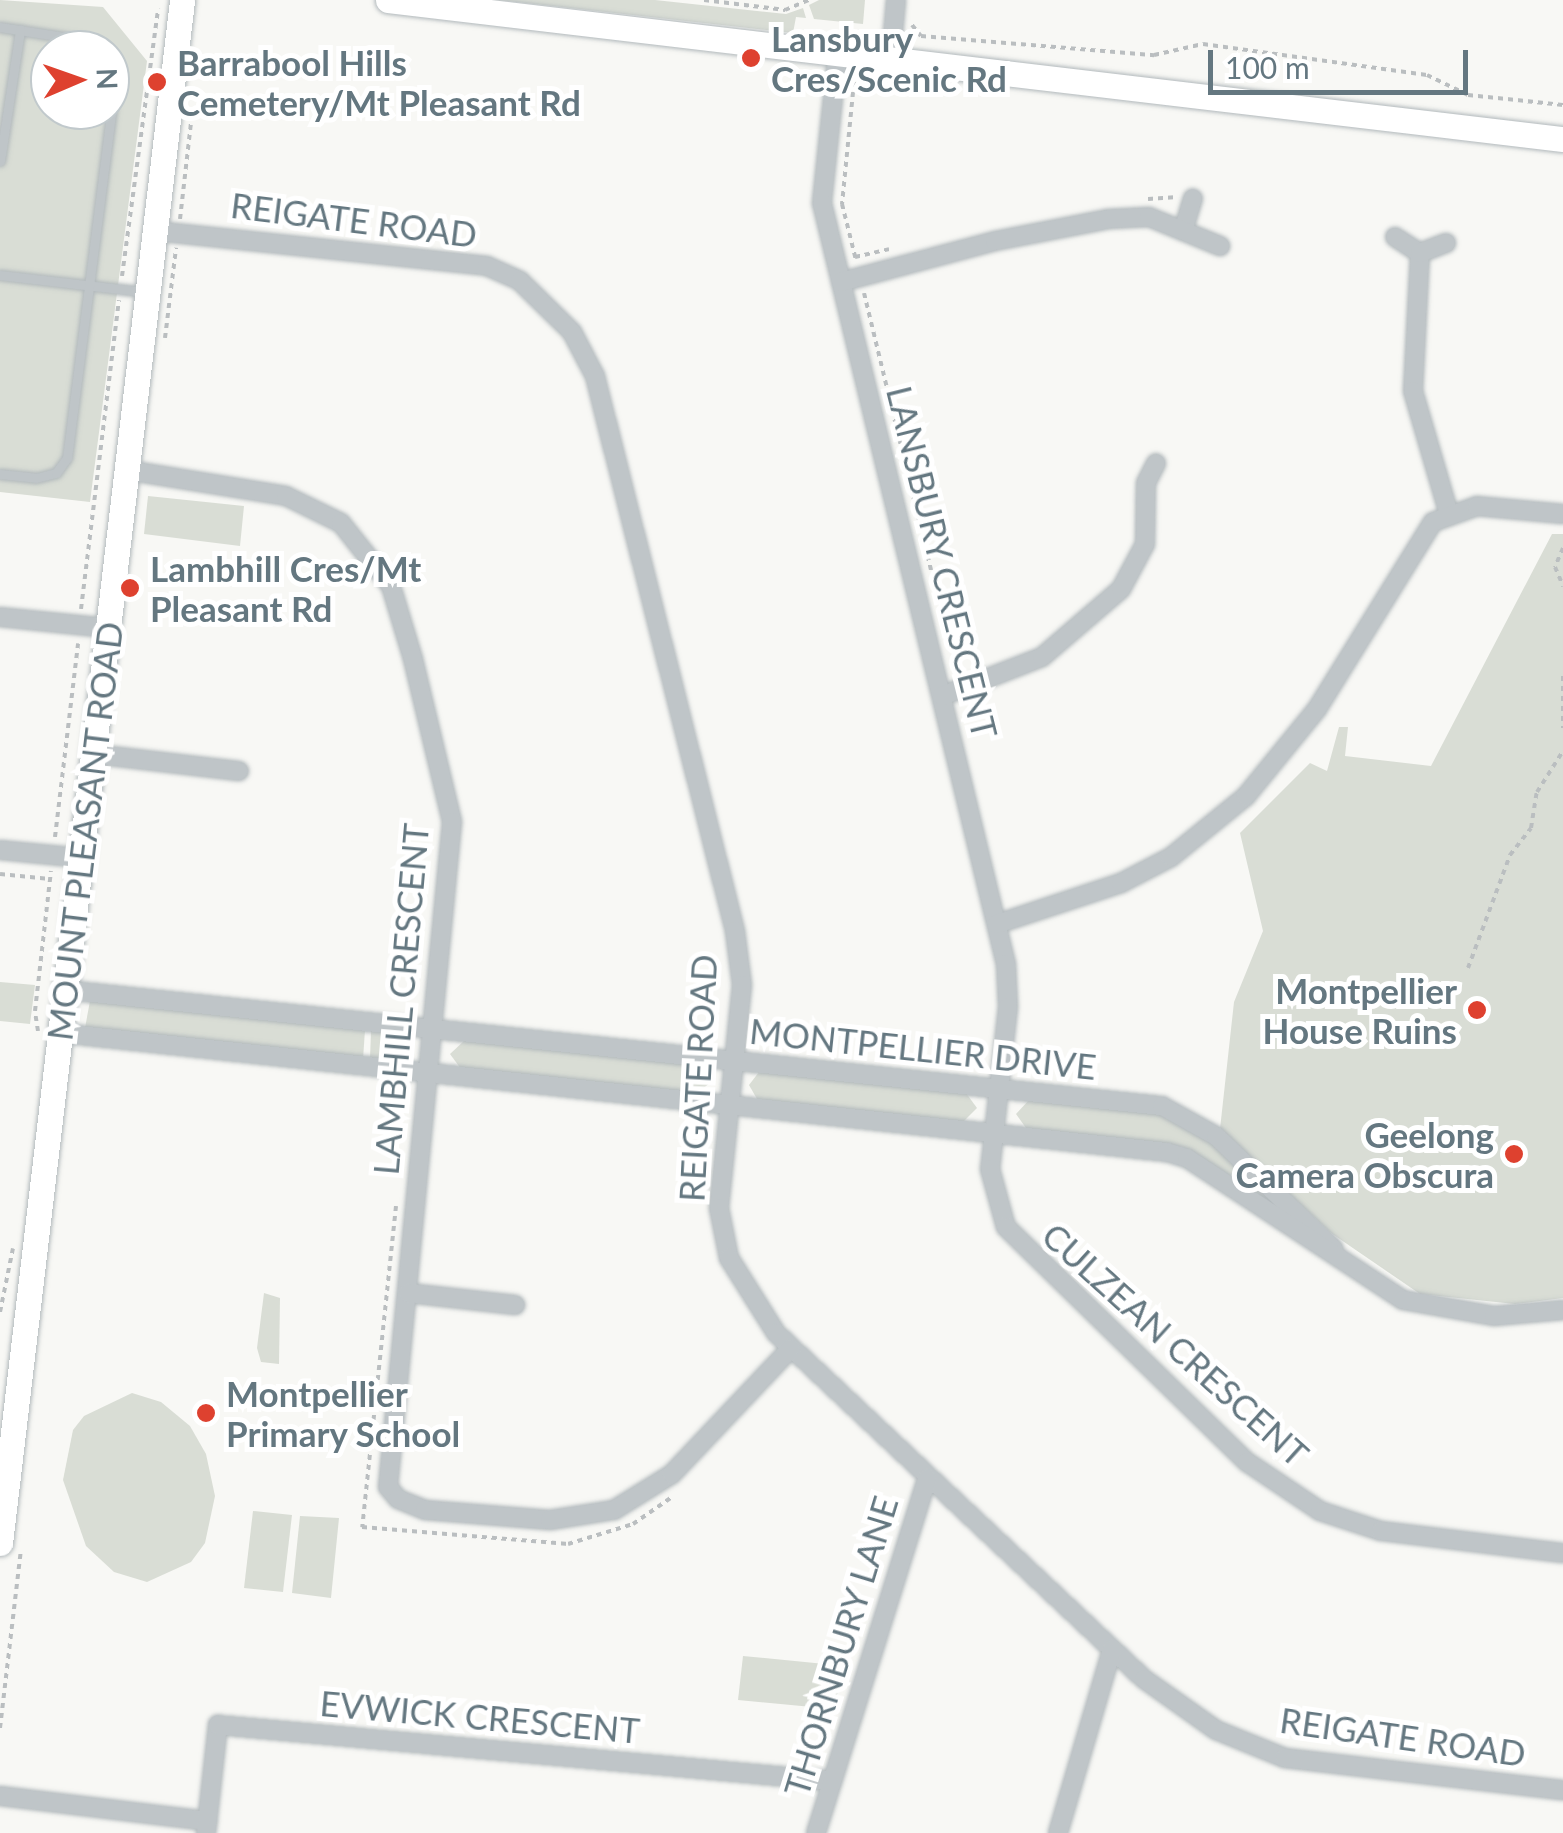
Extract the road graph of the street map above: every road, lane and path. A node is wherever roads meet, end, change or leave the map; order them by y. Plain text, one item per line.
1 (163, 0) edge
2 (182, 0) edge
3 (388, 0) edge
4 (704, 0) edge
5 (808, 0) edge
6 (896, 0) edge
7 (908, 20) dead end
8 (0, 27) edge
9 (20, 30) junction
10 (30, 32) edge
11 (846, 51) junction
12 (890, 56) junction
13 (1563, 105) edge
14 (1489, 126) junction
15 (1563, 129) edge
16 (109, 130) edge
17 (1563, 139) edge
18 (0, 161) edge
19 (1193, 199) dead end
20 (1182, 231) junction
21 (155, 232) junction
22 (1395, 237) dead end
23 (1446, 242) dead end
24 (1220, 246) dead end
25 (1420, 252) junction
26 (0, 274) edge
27 (860, 277) junction
28 (841, 282) junction
29 (90, 285) junction
30 (120, 288) junction
31 (148, 292) junction
32 (1156, 463) dead end
33 (126, 470) junction
34 (0, 474) edge
35 (1449, 514) junction
36 (1563, 514) edge
37 (1563, 548) edge
38 (1563, 586) edge
39 (940, 608) dead end
40 (0, 617) edge
41 (80, 625) junction
42 (108, 628) junction
43 (1563, 676) edge
44 (942, 696) junction
45 (1563, 728) edge
46 (1563, 751) edge
47 (94, 754) junction
48 (239, 771) dead end
49 (0, 850) edge
50 (53, 855) junction
51 (80, 858) junction
52 (0, 874) edge
53 (50, 879) junction
54 (997, 924) junction
55 (1468, 968) dead end
56 (65, 990) junction
57 (434, 1029) junction
58 (60, 1033) junction
59 (36, 1049) dead end
60 (734, 1060) junction
61 (428, 1072) junction
62 (1000, 1089) junction
63 (729, 1104) junction
64 (994, 1133) junction
65 (397, 1196) dead end
66 (14, 1245) dead end
67 (1354, 1269) junction
68 (408, 1293) junction
69 (516, 1305) dead end
70 (1563, 1310) edge
71 (0, 1312) edge
72 (791, 1348) junction
73 (927, 1478) junction
74 (673, 1495) dead end
75 (0, 1543) edge
76 (1563, 1553) edge
77 (1112, 1649) junction
78 (832, 1780) junction
79 (1563, 1790) edge
80 (0, 1796) edge
81 (206, 1827) edge
82 (816, 1833) edge
83 (1058, 1833) edge

1 - 30 path
2 - 21 street, MOUNT PLEASANT ROAD
3 - 11 street
4 - 5 path
6 - 12 street
7 - 13 path
8 - 9 lane
9 - 10 lane
9 - 18 lane
11 - 12 street
11 - 27 path
11 - 28 street, LANSBURY CRESCENT
12 - 14 street
14 - 15 street
14 - 17 street
16 - 29 lane
19 - 20 street
20 - 24 street
20 - 27 street
21 - 31 street, MOUNT PLEASANT ROAD
21 - 60 street, REIGATE ROAD
22 - 25 street
23 - 25 street
25 - 35 street
26 - 29 lane
27 - 28 street
27 - 39 path
28 - 44 street, LANSBURY CRESCENT
29 - 30 lane
29 - 34 lane
30 - 31 lane
30 - 41 path
31 - 33 street, MOUNT PLEASANT ROAD
32 - 44 street
33 - 42 street, MOUNT PLEASANT ROAD
33 - 57 street, LAMBHILL CRESCENT
35 - 36 street
35 - 54 street
37 - 38 path
40 - 41 street
41 - 42 street
41 - 50 path
42 - 47 street, MOUNT PLEASANT ROAD
43 - 45 path
44 - 54 street, LANSBURY CRESCENT
46 - 55 path
47 - 48 street
47 - 51 street, MOUNT PLEASANT ROAD
49 - 50 street
50 - 51 street
50 - 53 path
51 - 56 street, MOUNT PLEASANT ROAD
52 - 53 path
53 - 59 path
54 - 62 street, LANSBURY CRESCENT
56 - 57 street, MONTPELLIER DRIVE
56 - 58 street, MOUNT PLEASANT ROAD
57 - 60 street, MONTPELLIER DRIVE
57 - 61 street, LAMBHILL CRESCENT
58 - 61 street, MONTPELLIER DRIVE
58 - 75 street, MOUNT PLEASANT ROAD
60 - 62 street, MONTPELLIER DRIVE
60 - 63 street, REIGATE ROAD
61 - 63 street, MONTPELLIER DRIVE
61 - 68 street, LAMBHILL CRESCENT
62 - 64 street, CULZEAN CRESCENT
62 - 67 street, MONTPELLIER DRIVE
63 - 64 street, MONTPELLIER DRIVE
63 - 72 street, REIGATE ROAD
64 - 67 street, MONTPELLIER DRIVE
64 - 76 street, CULZEAN CRESCENT
65 - 74 path
66 - 71 path
67 - 70 street, MONTPELLIER DRIVE
68 - 69 street
68 - 72 street, LAMBHILL CRESCENT
72 - 73 street, REIGATE ROAD
73 - 77 street, REIGATE ROAD
73 - 78 street, THORNBURY LANE
77 - 79 street, REIGATE ROAD
77 - 83 street
78 - 81 street, EVWICK CRESCENT
78 - 82 street, THORNBURY LANE
80 - 81 street

